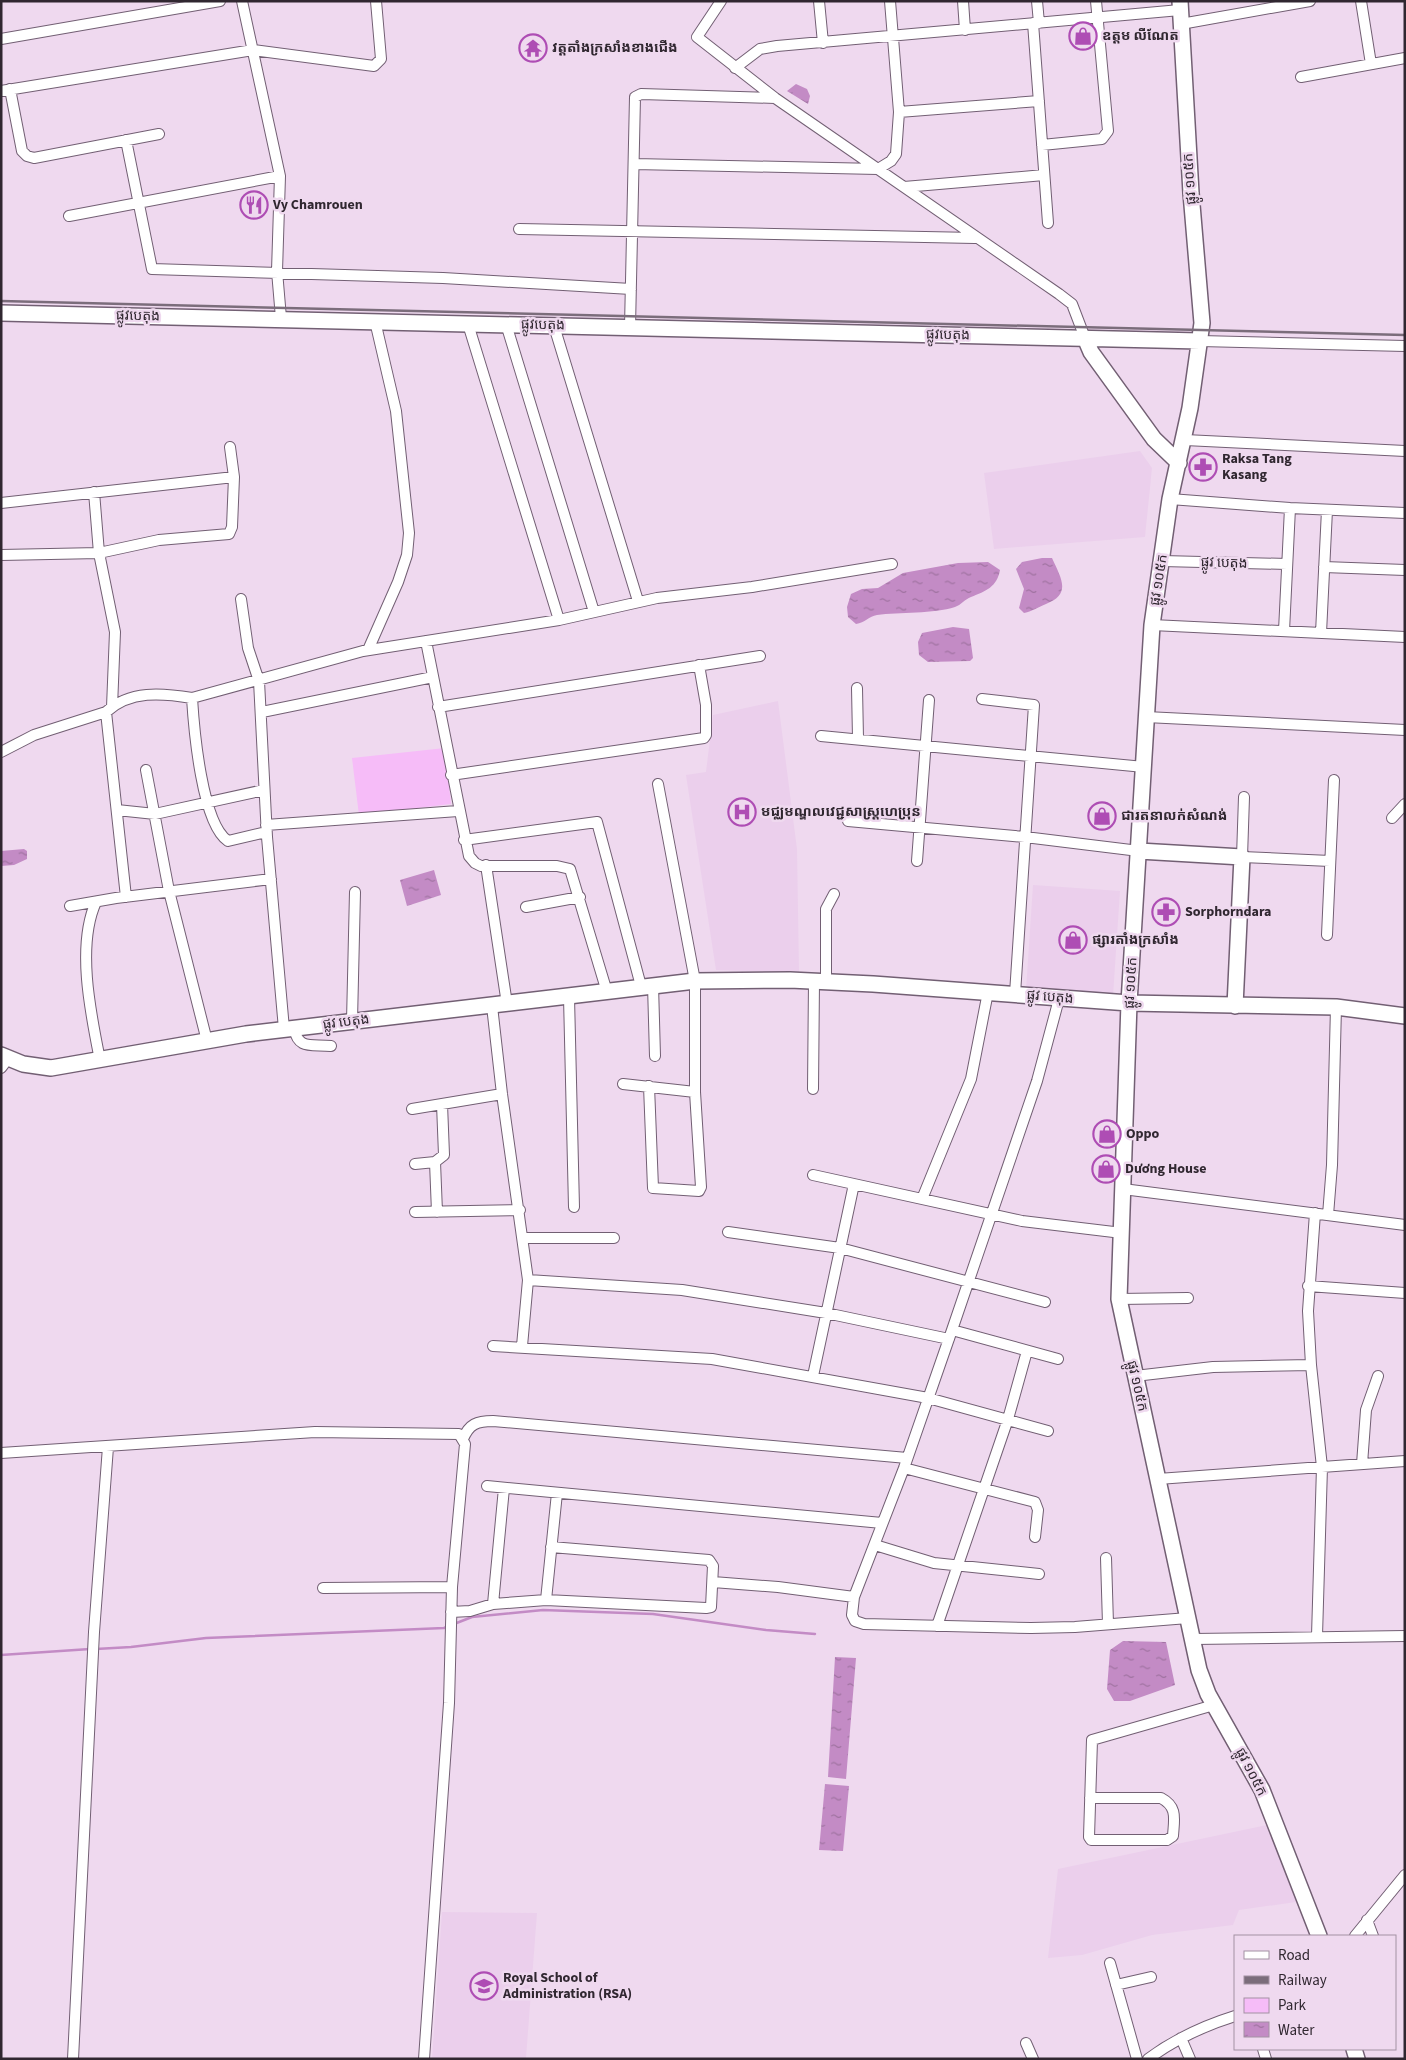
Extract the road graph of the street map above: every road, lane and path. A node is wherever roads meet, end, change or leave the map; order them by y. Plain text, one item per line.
1 (220, 1) edge
2 (242, 1) edge
3 (376, 1) edge
4 (721, 1) edge
5 (820, 1) edge
6 (890, 1) edge
7 (963, 1) edge
8 (1037, 1) edge
9 (1096, 1) edge
10 (1310, 1) edge
11 (1361, 1) edge
12 (1275, 4) edge
13 (1180, 12) edge
14 (1097, 17) junction
15 (1036, 23) junction
16 (965, 30) junction
17 (893, 36) junction
18 (1, 39) edge
19 (823, 43) junction
20 (253, 50) junction
21 (1405, 58) edge
22 (1371, 64) junction
23 (735, 68) junction
24 (1302, 77) dead end
25 (6, 90) edge
26 (775, 98) junction
27 (1039, 101) junction
28 (899, 112) junction
29 (159, 134) dead end
30 (126, 140) junction
31 (1042, 145) junction
32 (634, 164) junction
33 (878, 170) junction
34 (1044, 174) junction
35 (280, 176) junction
36 (904, 187) junction
37 (138, 204) junction
38 (69, 216) dead end
39 (1048, 222) dead end
40 (519, 229) dead end
41 (632, 232) junction
42 (975, 238) junction
43 (277, 271) junction
44 (631, 289) junction
45 (1, 313) edge
46 (281, 318) junction
47 (375, 322) junction
48 (468, 324) junction
49 (506, 324) junction
50 (554, 326) junction
51 (630, 327) junction
52 (1085, 338) junction
53 (1200, 341) junction
54 (1405, 346) edge
55 (1184, 440) junction
56 (230, 447) dead end
57 (1405, 451) edge
58 (1179, 463) junction
59 (234, 477) junction
60 (94, 492) junction
61 (1170, 499) junction
62 (1, 503) edge
63 (1290, 508) junction
64 (1327, 510) junction
65 (1405, 513) edge
66 (99, 553) junction
67 (1, 555) edge
68 (1162, 561) junction
69 (892, 564) dead end
70 (1287, 564) junction
71 (1324, 567) junction
72 (1405, 570) edge
73 (241, 599) dead end
74 (638, 601) junction
75 (594, 612) junction
76 (559, 620) junction
77 (1152, 625) junction
78 (1284, 631) junction
79 (1321, 633) junction
80 (1405, 637) edge
81 (426, 641) junction
82 (368, 650) junction
83 (760, 656) dead end
84 (699, 666) junction
85 (432, 677) junction
86 (259, 681) junction
87 (857, 688) dead end
88 (192, 698) junction
89 (982, 699) dead end
90 (929, 700) dead end
91 (438, 707) junction
92 (109, 710) junction
93 (262, 712) junction
94 (1146, 717) junction
95 (1405, 730) edge
96 (821, 736) dead end
97 (858, 738) junction
98 (926, 746) junction
99 (1, 752) edge
100 (1032, 758) junction
101 (1144, 767) junction
102 (146, 770) dead end
103 (451, 775) junction
104 (1334, 780) dead end
105 (658, 784) dead end
106 (264, 790) junction
107 (1244, 797) dead end
108 (207, 803) junction
109 (1405, 804) edge
110 (117, 810) junction
111 (458, 811) junction
112 (155, 814) junction
113 (1392, 818) dead end
114 (848, 821) dead end
115 (920, 828) junction
116 (266, 829) junction
117 (1025, 837) junction
118 (464, 840) junction
119 (1139, 851) junction
120 (1242, 857) junction
121 (917, 861) dead end
122 (1330, 861) junction
123 (486, 865) junction
124 (271, 879) junction
125 (169, 892) junction
126 (355, 892) dead end
127 (834, 894) dead end
128 (126, 897) junction
129 (580, 897) junction
130 (96, 902) junction
131 (70, 906) dead end
132 (526, 907) dead end
133 (1327, 935) dead end
134 (820, 981) junction
135 (695, 982) junction
136 (647, 986) junction
137 (607, 992) junction
138 (988, 992) junction
139 (1015, 994) junction
140 (569, 997) junction
141 (1059, 998) junction
142 (1129, 1003) junction
143 (500, 1005) junction
144 (1235, 1006) junction
145 (1336, 1007) junction
146 (1405, 1016) edge
147 (352, 1021) junction
148 (289, 1029) junction
149 (207, 1041) junction
150 (331, 1046) dead end
151 (655, 1056) dead end
152 (100, 1060) junction
153 (4, 1061) edge
154 (623, 1084) dead end
155 (649, 1086) junction
156 (813, 1090) dead end
157 (695, 1092) junction
158 (502, 1094) junction
159 (442, 1104) junction
160 (412, 1109) dead end
161 (435, 1162) junction
162 (414, 1164) dead end
163 (813, 1174) dead end
164 (854, 1184) junction
165 (1123, 1189) junction
166 (922, 1198) junction
167 (574, 1207) dead end
168 (520, 1210) junction
169 (415, 1212) dead end
170 (437, 1212) junction
171 (1315, 1213) junction
172 (990, 1214) junction
173 (1328, 1215) junction
174 (1405, 1225) edge
175 (728, 1232) dead end
176 (1122, 1233) junction
177 (523, 1238) junction
178 (614, 1238) dead end
179 (840, 1248) junction
180 (528, 1280) junction
181 (968, 1281) junction
182 (1308, 1286) junction
183 (1405, 1292) edge
184 (1188, 1298) dead end
185 (1119, 1299) junction
186 (1045, 1302) dead end
187 (826, 1313) junction
188 (951, 1334) junction
189 (493, 1346) dead end
190 (522, 1346) junction
191 (1027, 1350) junction
192 (1058, 1359) dead end
193 (1311, 1365) junction
194 (813, 1376) junction
195 (1135, 1376) junction
196 (1378, 1376) dead end
197 (928, 1398) junction
198 (1008, 1419) junction
199 (1048, 1431) dead end
200 (463, 1439) junction
201 (108, 1447) junction
202 (1, 1453) edge
203 (907, 1458) junction
204 (1405, 1461) edge
205 (1362, 1464) junction
206 (1322, 1467) junction
207 (904, 1468) junction
208 (1158, 1479) junction
209 (486, 1486) dead end
210 (504, 1488) junction
211 (983, 1489) junction
212 (557, 1493) junction
213 (882, 1523) junction
214 (1035, 1537) dead end
215 (875, 1544) junction
216 (551, 1547) junction
217 (1106, 1558) dead end
218 (956, 1566) junction
219 (1039, 1574) dead end
220 (713, 1582) junction
221 (452, 1587) junction
222 (323, 1588) dead end
223 (854, 1597) junction
224 (546, 1600) junction
225 (493, 1604) junction
226 (451, 1615) junction
227 (1188, 1618) junction
228 (1108, 1624) junction
229 (937, 1626) junction
230 (1317, 1636) junction
231 (1405, 1636) edge
232 (1193, 1639) junction
233 (1214, 1705) junction
234 (1090, 1798) junction
235 (1405, 1875) edge
236 (1367, 1920) junction
237 (1319, 1935) edge
238 (1356, 1935) edge
239 (1373, 1935) edge
240 (1110, 1963) dead end
241 (1151, 1977) dead end
242 (1116, 1985) junction
243 (1234, 2016) edge
244 (1181, 2038) junction
245 (1026, 2043) dead end
246 (74, 2059) edge
247 (424, 2059) edge
248 (1033, 2059) edge
249 (1136, 2059) edge
250 (1148, 2059) edge
251 (1190, 2059) edge

1 - 18 street
2 - 20 street
3 - 20 street
4 - 23 street
5 - 19 street
6 - 17 street
7 - 16 street
8 - 15 street
9 - 14 street
10 - 12 street
11 - 22 street
12 - 13 street
13 - 14 street
13 - 53 main road, ផ្លូវ ១០៥ក
14 - 15 street
14 - 31 street
15 - 16 street
15 - 27 street
16 - 17 street
17 - 19 street
17 - 28 street
19 - 23 street
20 - 25 street
20 - 35 street
21 - 22 street
22 - 24 street
23 - 26 street
25 - 30 street
26 - 32 street
26 - 33 street
27 - 28 street
27 - 31 street
28 - 33 street
29 - 30 street
30 - 37 street
31 - 34 street
32 - 33 street
32 - 41 street
33 - 36 street
34 - 36 street
34 - 39 street
35 - 37 street
35 - 43 street
36 - 42 street
37 - 38 street
37 - 43 street
40 - 41 street
41 - 42 street
41 - 44 street
42 - 52 street
43 - 44 street
43 - 46 street
44 - 51 street
45 - 46 main road, ផ្លូវបេតុង
46 - 47 main road, ផ្លូវបេតុង
47 - 48 main road, ផ្លូវបេតុង
47 - 82 street
48 - 49 main road, ផ្លូវបេតុង
48 - 76 street
49 - 50 main road, ផ្លូវបេតុង
49 - 75 street
50 - 51 main road, ផ្លូវបេតុង
50 - 74 street
51 - 52 main road, ផ្លូវបេតុង
52 - 53 main road, ផ្លូវបេតុង
52 - 58 main road
53 - 54 street
53 - 55 main road, ផ្លូវ ១០៥ក
55 - 57 street
55 - 58 main road, ផ្លូវ ១០៥ក
56 - 59 street
58 - 61 main road, ផ្លូវ ១០៥ក
59 - 60 street
59 - 66 street
60 - 62 street
60 - 66 street
61 - 63 street
61 - 68 main road, ផ្លូវ ១០៥ក
63 - 64 street
63 - 70 street
64 - 65 street
64 - 71 street
66 - 67 street
66 - 92 street
68 - 70 street, ផ្លូវ បេតុង
68 - 77 main road, ផ្លូវ ១០៥ក
69 - 74 street
70 - 78 street
71 - 72 street
71 - 79 street
73 - 86 street
74 - 75 street
75 - 76 street
76 - 81 street
77 - 78 street
77 - 94 main road, ផ្លូវ ១០៥ក
78 - 79 street
79 - 80 street
81 - 82 street
81 - 85 street
82 - 86 street
83 - 84 street
84 - 91 street
84 - 103 street
85 - 91 street
85 - 93 street
86 - 88 street
86 - 93 street
87 - 97 street
88 - 92 street
88 - 108 street
89 - 100 street
90 - 98 street
91 - 103 street
92 - 99 street
92 - 110 street
93 - 106 street
94 - 95 street
94 - 101 main road, ផ្លូវ ១០៥ក
96 - 97 street
97 - 98 street
98 - 100 street
98 - 115 street
100 - 101 street
100 - 117 street
101 - 119 main road, ផ្លូវ ១០៥ក
102 - 112 street
103 - 111 street
104 - 122 street
105 - 135 street
106 - 108 street
106 - 116 street
107 - 120 street
108 - 112 street
108 - 116 street
109 - 113 street
110 - 112 street
110 - 128 street
111 - 116 street
111 - 118 street
112 - 125 street
114 - 115 street
115 - 117 street
115 - 121 street
116 - 124 street
117 - 119 street
117 - 139 street
118 - 123 street
118 - 136 street
119 - 120 main road
119 - 142 main road, ផ្លូវ ១០៥ក
120 - 122 street
120 - 144 main road
122 - 133 street
123 - 129 street
123 - 143 street
124 - 125 street
124 - 148 street
125 - 128 street
125 - 149 street
126 - 147 street
127 - 134 street
128 - 130 street
129 - 132 street
129 - 137 street
130 - 131 street
130 - 152 street
134 - 135 main road, ផ្លូវ បេតុង
134 - 138 main road, ផ្លូវ បេតុង
134 - 156 street
135 - 136 main road, ផ្លូវ បេតុង
135 - 157 street
136 - 137 main road, ផ្លូវ បេតុង
136 - 151 street
137 - 140 main road, ផ្លូវ បេតុង
138 - 139 main road, ផ្លូវ បេតុង
138 - 166 street
139 - 141 main road, ផ្លូវ បេតុង
140 - 143 main road, ផ្លូវ បេតុង
140 - 167 street
141 - 142 main road, ផ្លូវ បេតុង
141 - 172 street
142 - 144 main road, ផ្លូវ បេតុង
142 - 165 main road, ផ្លូវ ១០៥ក
143 - 147 main road, ផ្លូវ បេតុង
143 - 158 street
144 - 145 main road, ផ្លូវ បេតុង
145 - 146 main road, ផ្លូវ បេតុង
145 - 173 street
147 - 148 main road, ផ្លូវ បេតុង
148 - 149 main road, ផ្លូវ បេតុង
148 - 150 street
149 - 152 main road, ផ្លូវ បេតុង
152 - 153 main road, ផ្លូវ បេតុង
154 - 155 street
155 - 157 street
155 - 157 street
158 - 159 street
158 - 168 street
159 - 160 street
159 - 161 street
161 - 162 street
161 - 170 street
163 - 164 street
164 - 166 street
164 - 179 street
165 - 171 street
165 - 176 main road, ផ្លូវ ១០៥ក
166 - 172 street
168 - 170 street
168 - 177 street
169 - 170 street
171 - 173 street
171 - 182 street
172 - 176 street
172 - 181 street
173 - 174 street
175 - 179 street
176 - 185 main road, ផ្លូវ ១០៥ក
177 - 178 street
177 - 180 street
179 - 181 street
179 - 187 street
180 - 187 street
180 - 190 street
181 - 186 street
181 - 188 street
182 - 183 street
182 - 193 street
184 - 185 street
185 - 195 main road, ផ្លូវ ១០៥ក
187 - 188 street
187 - 194 street
188 - 191 street
188 - 197 street
189 - 190 street
190 - 194 street
191 - 192 street
191 - 198 street
193 - 195 street
193 - 206 street
194 - 197 street
195 - 208 main road, ផ្លូវ ១០៥ក
196 - 205 street
197 - 198 street
197 - 203 street
198 - 199 street
198 - 211 street
200 - 201 street
200 - 203 street
200 - 221 street
201 - 202 street
201 - 246 street
203 - 207 street
204 - 205 street
205 - 206 street
206 - 208 street
206 - 230 street
207 - 211 street
207 - 213 street
208 - 227 main road, ផ្លូវ ១០៥ក
209 - 210 street
210 - 212 street
210 - 225 street
211 - 214 street
211 - 218 street
212 - 213 street
212 - 216 street
213 - 215 street
215 - 218 street
215 - 223 street
216 - 220 street
216 - 224 street
217 - 228 street
218 - 219 street
218 - 229 street
220 - 223 street
220 - 224 street
221 - 222 street
221 - 226 street
223 - 229 street
224 - 225 street
225 - 226 street
226 - 247 street
227 - 228 street
227 - 232 main road, ផ្លូវ ១០៥ក
228 - 229 street
230 - 231 street
230 - 232 street
232 - 233 main road, ផ្លូវ ១០៥ក
233 - 234 street
233 - 237 main road, ផ្លូវ ១០៥ក
234 - 234 street
235 - 236 street
236 - 238 street
236 - 239 street
240 - 242 street
241 - 242 street
242 - 249 street
243 - 244 street
244 - 250 street
244 - 251 street
245 - 248 street

